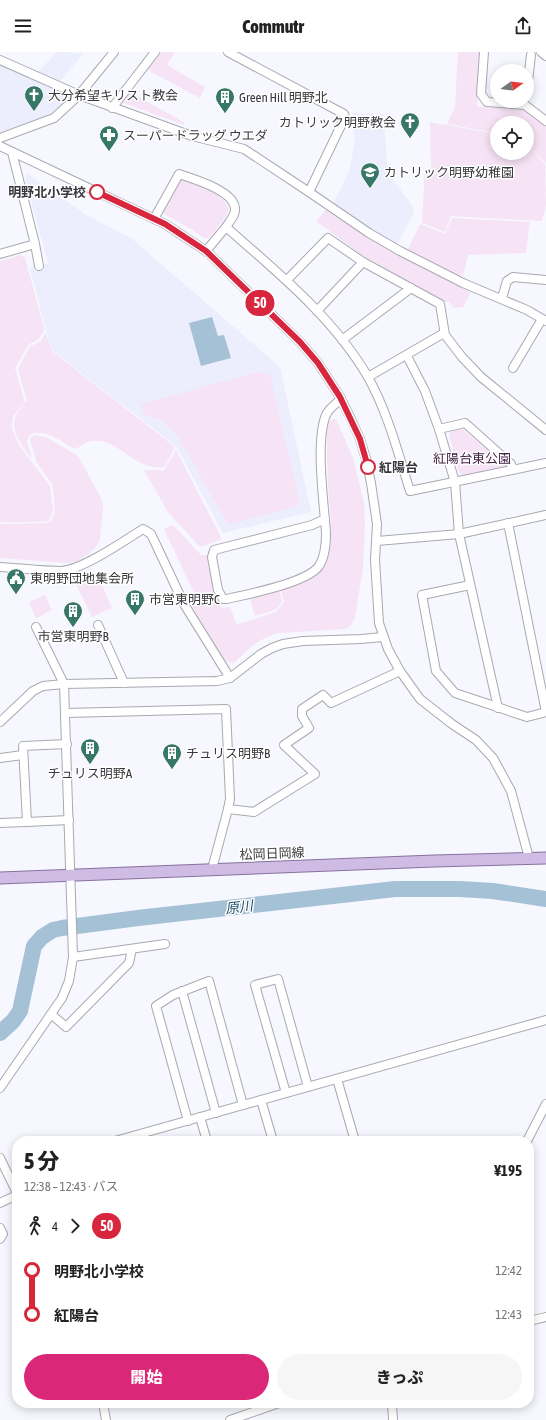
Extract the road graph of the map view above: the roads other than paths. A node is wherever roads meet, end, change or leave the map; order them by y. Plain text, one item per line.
1 (114, 52) edge
2 (155, 52) edge
3 (228, 52) edge
4 (484, 52) edge
5 (541, 52) edge
6 (531, 55) dead end
7 (546, 56) edge
8 (0, 60) edge
9 (530, 64) edge
10 (79, 95) junction
11 (490, 102) edge
12 (112, 108) junction
13 (531, 108) edge
14 (546, 122) edge
15 (0, 138) edge
16 (0, 146) edge
17 (12, 152) junction
18 (309, 192) junction
19 (154, 219) junction
20 (226, 227) junction
21 (35, 244) junction
22 (206, 251) junction
23 (0, 254) edge
24 (363, 262) junction
25 (39, 266) dead end
26 (287, 280) junction
27 (546, 280) edge
28 (411, 288) junction
29 (502, 298) junction
30 (317, 311) junction
31 (544, 320) edge
32 (444, 333) junction
33 (342, 340) junction
34 (406, 356) junction
35 (514, 368) dead end
36 (368, 377) junction
37 (341, 399) junction
38 (440, 429) junction
39 (546, 430) edge
40 (546, 463) edge
41 (513, 470) junction
42 (455, 482) junction
43 (546, 514) edge
44 (325, 519) junction
45 (508, 523) junction
46 (460, 534) junction
47 (377, 541) junction
48 (0, 567) edge
49 (470, 584) junction
50 (98, 626) dead end
51 (36, 627) dead end
52 (383, 637) junction
53 (400, 671) junction
54 (230, 678) junction
55 (124, 683) junction
56 (64, 684) junction
57 (498, 708) junction
58 (546, 712) edge
59 (66, 713) junction
60 (0, 722) edge
61 (67, 744) junction
62 (23, 755) junction
63 (0, 758) edge
64 (228, 809) junction
65 (69, 820) junction
66 (27, 822) junction
67 (0, 823) edge
68 (529, 858) junction
69 (546, 858) edge
70 (212, 870) junction
71 (71, 875) junction
72 (0, 878) edge
73 (165, 944) dead end
74 (132, 949) junction
75 (73, 957) junction
76 (182, 991) junction
77 (51, 1014) junction
78 (546, 1020) edge
79 (337, 1079) junction
80 (2, 1082) edge
81 (308, 1087) junction
82 (286, 1093) junction
83 (261, 1100) junction
84 (546, 1104) edge
85 (244, 1105) junction
86 (216, 1113) junction
87 (200, 1117) junction
88 (188, 1120) junction
89 (132, 1136) edge
90 (206, 1136) edge
91 (272, 1136) edge
92 (354, 1136) edge
93 (530, 1136) edge
94 (0, 1158) edge
95 (12, 1183) edge
96 (12, 1197) edge
97 (0, 1203) edge
98 (0, 1228) edge
99 (0, 1239) edge
100 (546, 1317) edge
101 (534, 1320) edge
102 (104, 1408) edge
103 (270, 1408) edge
104 (392, 1408) edge
105 (249, 1418) edge
106 (106, 1420) edge
107 (230, 1420) edge
108 (393, 1420) edge

1 - 10 street
2 - 12 street
3 - 18 street
4 - 11 street
5 - 7 street
6 - 9 street
8 - 10 street
10 - 12 street
10 - 15 street
12 - 18 street
13 - 14 street
16 - 17 street
17 - 19 street
17 - 21 street
18 - 29 street
19 - 20 street
19 - 22 street
20 - 22 street
20 - 26 street
21 - 23 street
21 - 25 street
22 - 37 street
24 - 26 street
24 - 28 street
24 - 30 street
26 - 30 street
27 - 29 street
28 - 32 street
28 - 33 street
29 - 31 street
30 - 33 street
31 - 35 street
32 - 34 street
32 - 39 street
33 - 36 street
34 - 36 street
34 - 38 street
36 - 42 street
37 - 44 street
37 - 47 street
38 - 41 street
38 - 42 street
40 - 41 street
41 - 42 street
42 - 46 street
43 - 45 street
44 - 44 street
45 - 46 street
45 - 58 street
46 - 47 street
46 - 49 street
47 - 52 street
48 - 54 street
49 - 57 street
49 - 57 street
50 - 55 street
51 - 56 street
52 - 53 street
52 - 54 street
53 - 64 street
53 - 68 street
54 - 55 street
55 - 56 street
56 - 59 street
56 - 60 street
57 - 58 street
59 - 61 street
59 - 64 street
61 - 62 street
61 - 65 street
62 - 63 street
62 - 66 street
64 - 70 street
65 - 66 street
65 - 71 street
66 - 67 street
68 - 69 main road, 松岡日岡線
68 - 70 main road, 松岡日岡線
70 - 71 main road, 松岡日岡線
71 - 72 main road, 松岡日岡線
71 - 75 street
73 - 74 street
74 - 75 street
74 - 77 street
75 - 77 street
76 - 85 street
76 - 86 street
76 - 88 street
77 - 80 street
78 - 79 street
79 - 81 street
79 - 92 street
81 - 82 street
81 - 82 street
82 - 83 street
83 - 85 street
83 - 91 street
84 - 93 street
85 - 86 street
86 - 87 street
87 - 88 street
87 - 90 street
88 - 89 street
94 - 95 street
96 - 97 street
98 - 99 street
100 - 101 street
102 - 106 street
103 - 105 street
104 - 108 street
105 - 107 street

